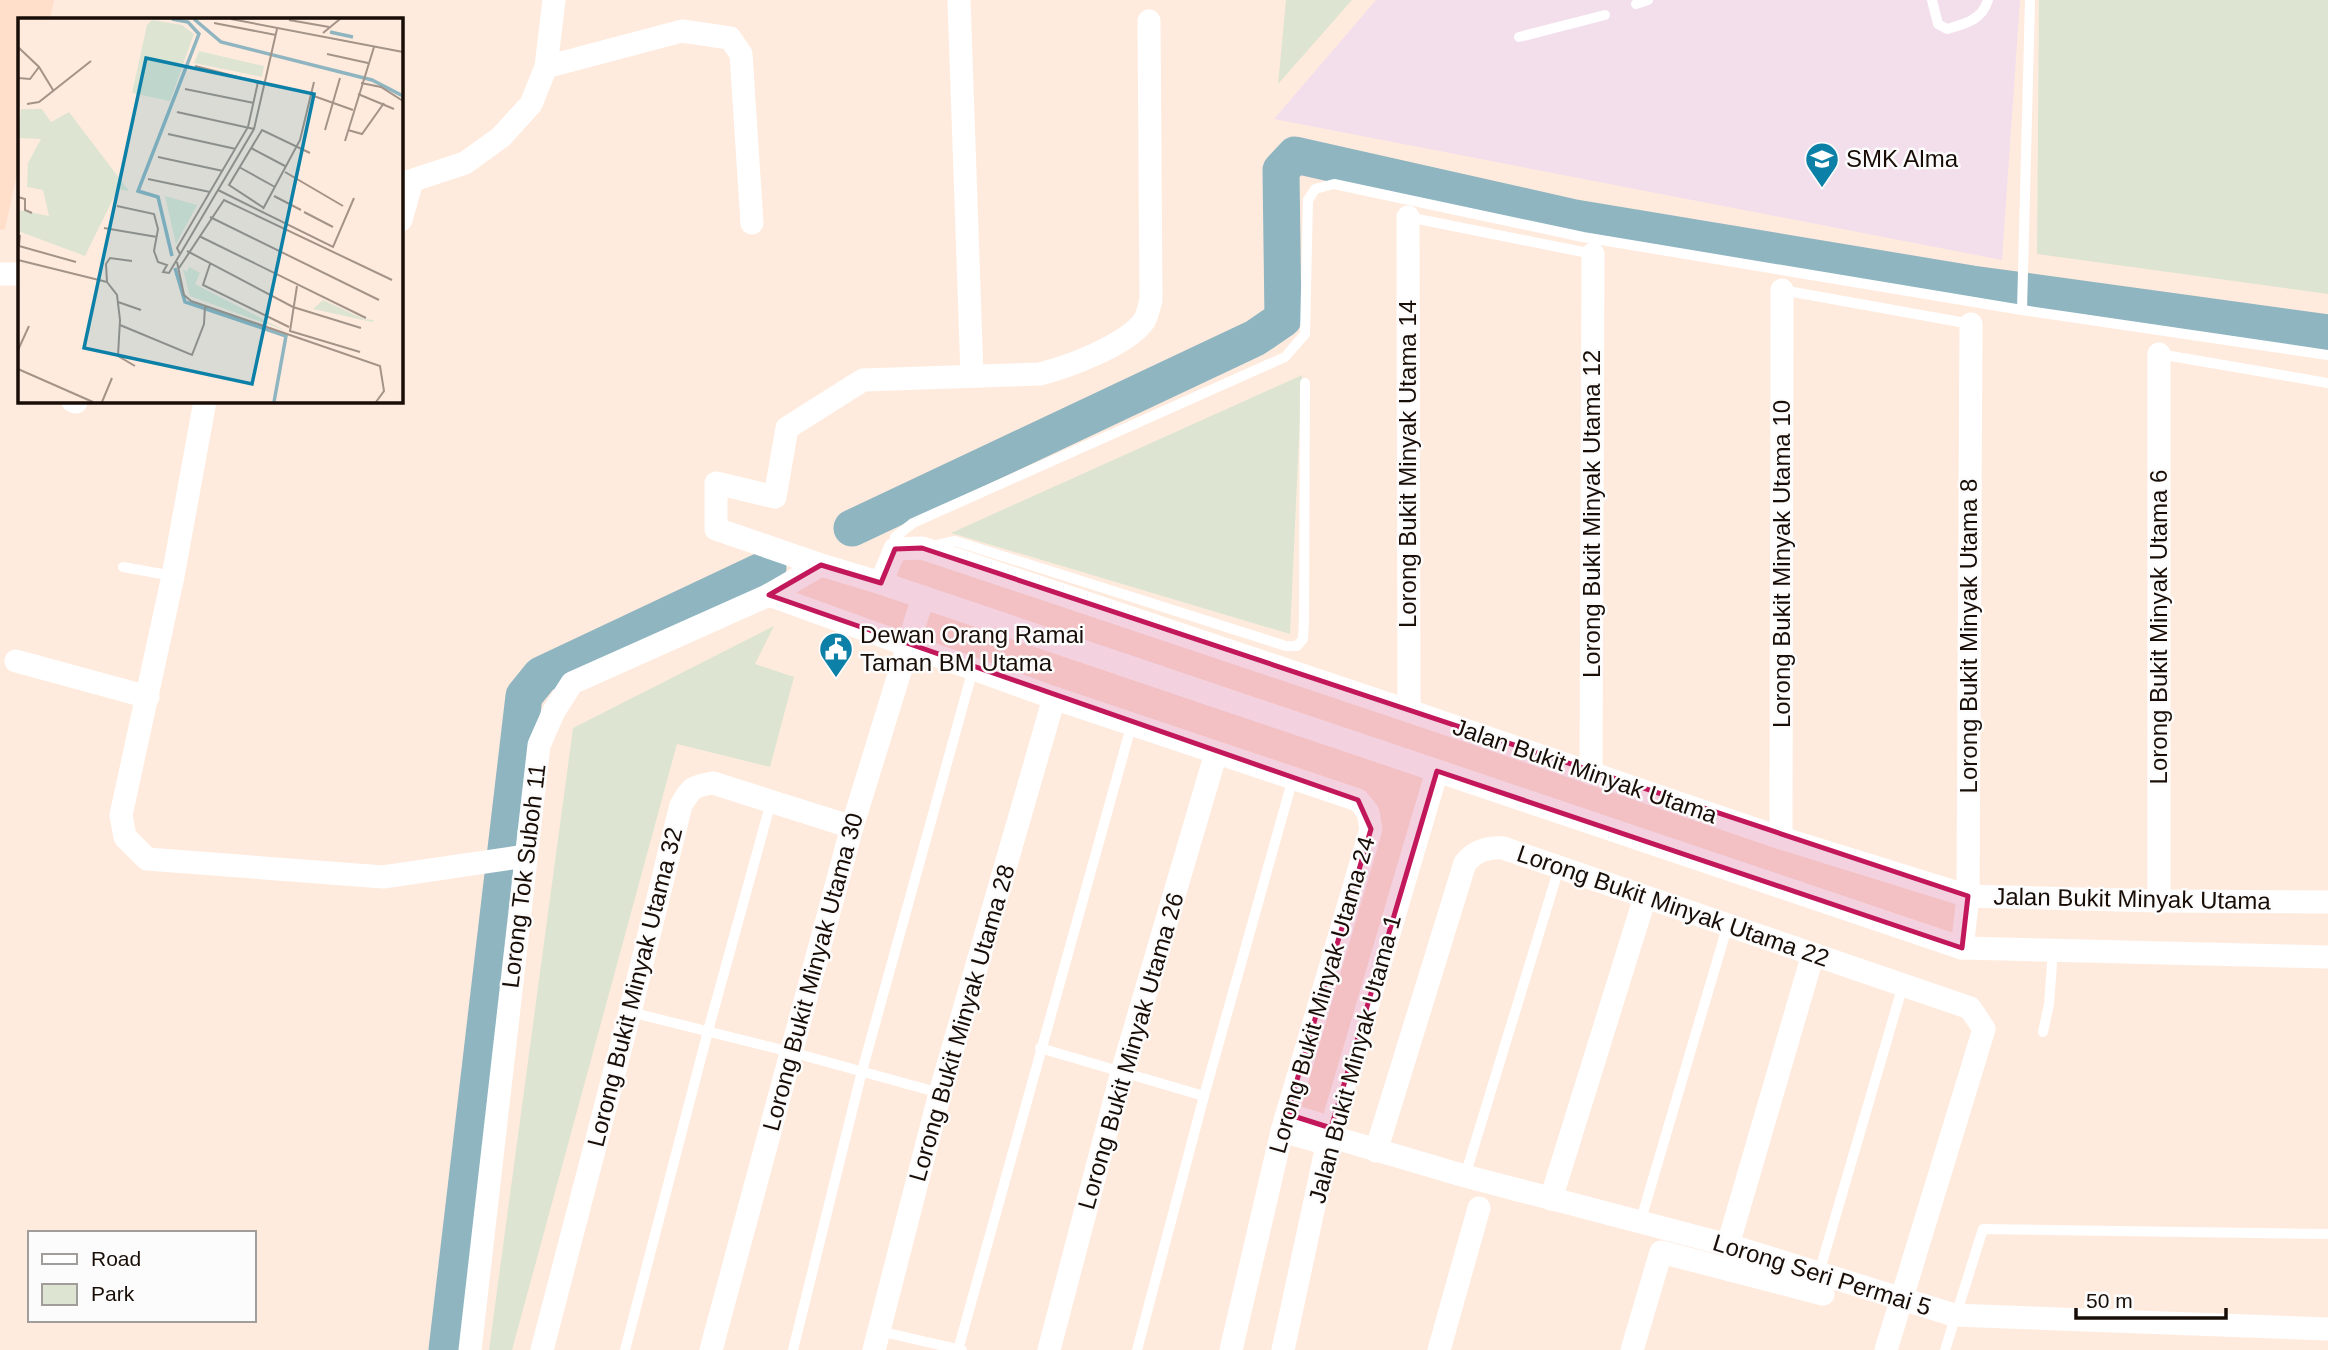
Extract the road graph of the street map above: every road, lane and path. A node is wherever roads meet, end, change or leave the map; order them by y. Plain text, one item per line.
1 (554, 0) edge
2 (959, 0) edge
3 (1648, 0) edge
4 (1932, 0) edge
5 (1988, 0) edge
6 (2030, 0) edge
7 (1636, 4) dead end
8 (1605, 15) dead end
9 (1149, 21) dead end
10 (1519, 37) dead end
11 (545, 67) junction
12 (406, 183) edge
13 (402, 213) edge
14 (1408, 217) joint
15 (752, 223) dead end
16 (1593, 254) joint
17 (0, 274) edge
18 (18, 274) edge
19 (1782, 290) joint
20 (2022, 304) junction
21 (1970, 324) joint
22 (2159, 354) joint
23 (2328, 355) edge
24 (972, 375) junction
25 (1305, 383) dead end
26 (2328, 383) edge
27 (205, 402) edge
28 (922, 548) junction
29 (895, 549) junction
30 (821, 565) junction
31 (123, 567) dead end
32 (173, 576) junction
33 (881, 583) junction
34 (769, 596) junction
35 (923, 597) junction
36 (909, 645) junction
37 (16, 661) dead end
38 (973, 669) junction
39 (148, 697) junction
40 (1054, 698) junction
41 (1409, 710) junction
42 (1132, 723) junction
43 (1216, 752) junction
44 (1437, 771) junction
45 (1591, 774) junction
46 (1293, 778) junction
47 (771, 802) junction
48 (852, 827) junction
49 (1781, 838) junction
50 (510, 859) junction
51 (1559, 868) junction
52 (1968, 896) junction
53 (1645, 897) junction
54 (2159, 901) junction
55 (2328, 902) edge
56 (1728, 924) junction
57 (1962, 948) junction
58 (2053, 950) junction
59 (1813, 954) junction
60 (2328, 957) edge
61 (1903, 985) junction
62 (630, 1012) junction
63 (708, 1031) junction
64 (2043, 1032) dead end
65 (1041, 1048) junction
66 (792, 1052) junction
67 (862, 1070) junction
68 (1122, 1072) junction
69 (940, 1093) junction
70 (1204, 1096) junction
71 (1284, 1122) junction
72 (1329, 1136) junction
73 (1376, 1151) junction
74 (1465, 1176) junction
75 (1551, 1199) junction
76 (1479, 1208) dead end
77 (1640, 1223) junction
78 (2328, 1234) edge
79 (1728, 1245) junction
80 (1821, 1284) junction
81 (1901, 1299) junction
82 (1954, 1315) junction
83 (2319, 1336) edge
84 (876, 1340) edge
85 (470, 1350) edge
86 (542, 1350) edge
87 (625, 1350) edge
88 (710, 1350) edge
89 (793, 1350) edge
90 (960, 1350) edge
91 (1049, 1350) edge
92 (1137, 1350) edge
93 (1231, 1350) edge
94 (1283, 1350) edge
95 (1439, 1350) edge
96 (1632, 1350) edge
97 (1886, 1350) edge
98 (1945, 1350) edge

1 - 11 street
2 - 24 street
3 - 7 lane
4 - 5 lane
6 - 20 lane
8 - 10 lane
9 - 24 street
11 - 12 street
11 - 15 street
12 - 13 street
14 - 16 lane
14 - 41 street, Lorong Bukit Minyak Utama 14
16 - 45 street, Lorong Bukit Minyak Utama 12
17 - 18 street
19 - 21 lane
19 - 49 street, Lorong Bukit Minyak Utama 10
20 - 23 lane
20 - 29 lane
21 - 52 street, Lorong Bukit Minyak Utama 8
22 - 26 lane
22 - 54 street, Lorong Bukit Minyak Utama 6
24 - 30 street, Jalan Bukit Minyak Utama
25 - 28 lane
27 - 32 street
28 - 29 street, Jalan Bukit Minyak Utama
28 - 41 street, Jalan Bukit Minyak Utama
29 - 33 street
30 - 33 street, Jalan Bukit Minyak Utama
30 - 34 street, Lorong Tok Suboh 11
31 - 32 lane
32 - 39 street
33 - 35 street, Jalan Bukit Minyak Utama
34 - 36 street, Lorong Bukit Minyak Utama 24
34 - 50 street, Lorong Tok Suboh 11
35 - 36 street, Lorong Bukit Minyak Utama 30
35 - 44 street, Jalan Bukit Minyak Utama
36 - 38 street, Lorong Bukit Minyak Utama 24
36 - 48 street, Lorong Bukit Minyak Utama 30
37 - 39 street
38 - 40 street, Lorong Bukit Minyak Utama 24
38 - 67 lane
39 - 50 street
40 - 42 street, Lorong Bukit Minyak Utama 24
40 - 69 street, Lorong Bukit Minyak Utama 28
41 - 45 street, Jalan Bukit Minyak Utama
42 - 43 street, Lorong Bukit Minyak Utama 24
42 - 65 lane
43 - 46 street, Lorong Bukit Minyak Utama 24
43 - 68 street, Lorong Bukit Minyak Utama 26
44 - 57 street, Jalan Bukit Minyak Utama
44 - 72 street, Jalan Bukit Minyak Utama 1
45 - 49 street, Jalan Bukit Minyak Utama
46 - 70 lane
46 - 71 street, Lorong Bukit Minyak Utama 24
47 - 48 street, Lorong Bukit Minyak Utama 32
47 - 62 street, Lorong Bukit Minyak Utama 32
47 - 63 lane
48 - 66 street, Lorong Bukit Minyak Utama 30
49 - 52 street, Jalan Bukit Minyak Utama
50 - 85 street, Lorong Tok Suboh 11
51 - 53 street, Lorong Bukit Minyak Utama 22
51 - 73 street, Lorong Bukit Minyak Utama 22
51 - 74 lane
52 - 54 street, Jalan Bukit Minyak Utama
52 - 57 street, Lorong Bukit Minyak Utama 8
53 - 56 street, Lorong Bukit Minyak Utama 22
53 - 75 street
54 - 55 street, Jalan Bukit Minyak Utama
56 - 59 street, Lorong Bukit Minyak Utama 22
56 - 77 lane
57 - 58 street, Jalan Bukit Minyak Utama
58 - 60 street, Jalan Bukit Minyak Utama
58 - 64 lane
59 - 61 street, Lorong Bukit Minyak Utama 22
59 - 79 street
61 - 80 lane
61 - 81 street, Lorong Bukit Minyak Utama 22
62 - 63 lane
62 - 86 street, Lorong Bukit Minyak Utama 32
63 - 66 lane
63 - 87 lane
65 - 68 lane
65 - 90 lane
66 - 67 lane
66 - 88 street, Lorong Bukit Minyak Utama 30
67 - 69 lane
67 - 89 lane
68 - 70 lane
68 - 91 street, Lorong Bukit Minyak Utama 26
69 - 84 street, Lorong Bukit Minyak Utama 28
70 - 92 lane
71 - 72 street, Lorong Seri Permai 5
71 - 93 street, Lorong Bukit Minyak Utama 24
72 - 73 street, Lorong Seri Permai 5
72 - 94 street, Jalan Bukit Minyak Utama 1
73 - 74 street, Lorong Seri Permai 5
74 - 75 street, Lorong Seri Permai 5
75 - 77 street, Lorong Seri Permai 5
76 - 95 street
77 - 79 street, Lorong Seri Permai 5
78 - 82 lane
79 - 80 street, Lorong Seri Permai 5
80 - 81 street, Lorong Seri Permai 5
80 - 96 street
81 - 82 street, Lorong Seri Permai 5
81 - 97 street
82 - 83 street, Lorong Seri Permai 5
82 - 98 lane
84 - 90 lane

